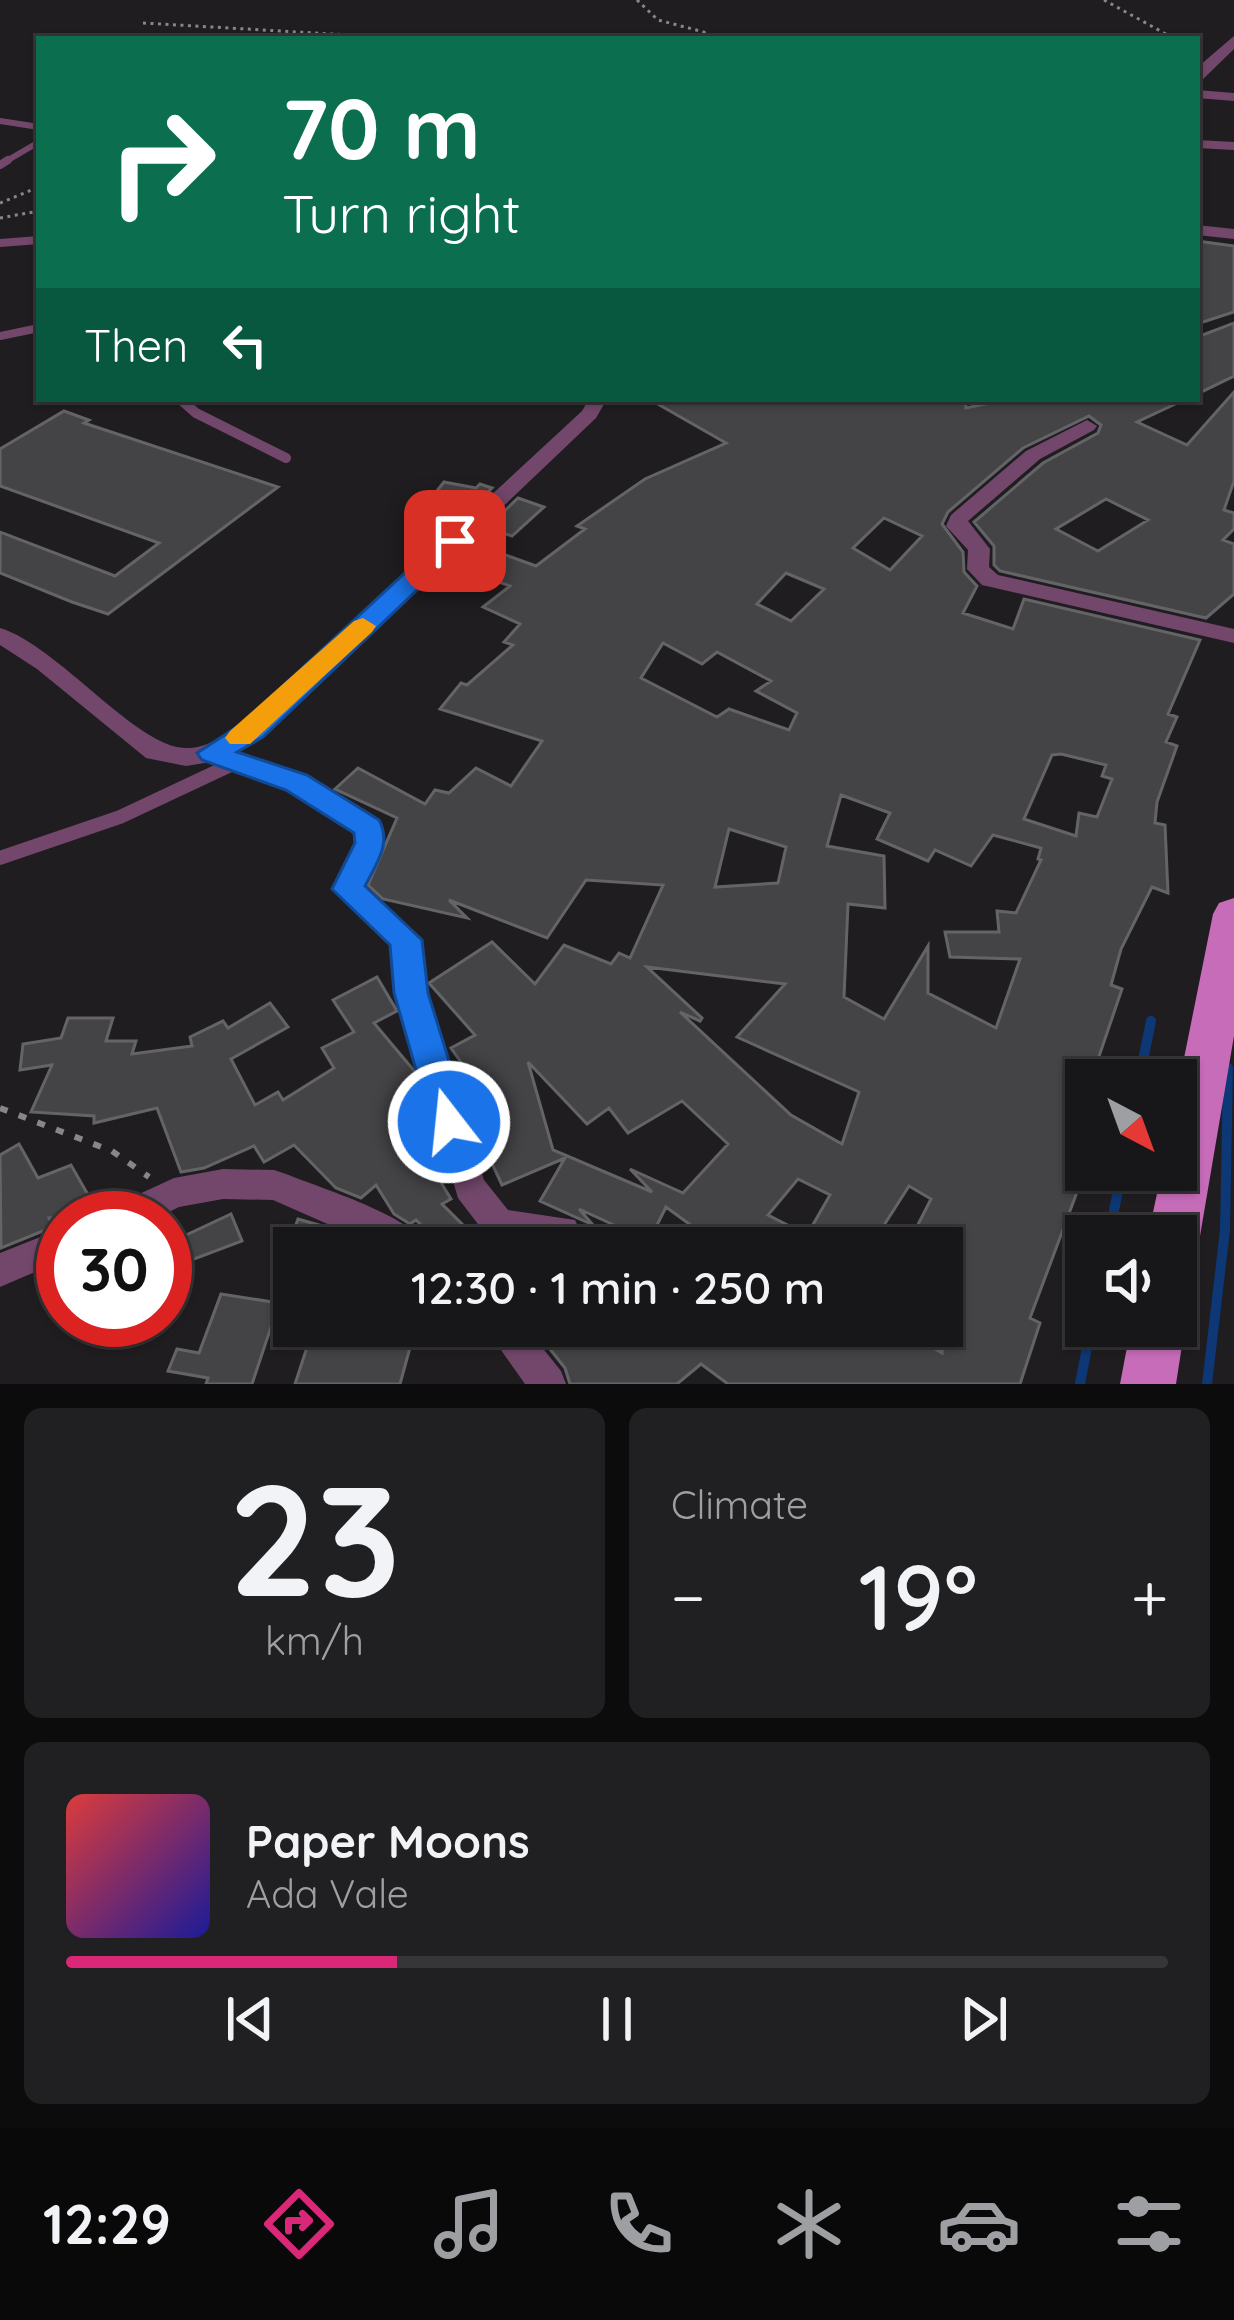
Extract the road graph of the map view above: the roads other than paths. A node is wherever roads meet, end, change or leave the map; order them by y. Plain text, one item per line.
1 (1234, 40) edge
2 (1200, 75) edge
3 (1200, 94) edge
4 (1234, 97) edge
5 (0, 121) edge
6 (36, 127) edge
7 (36, 144) edge
8 (1200, 144) edge
9 (1234, 146) edge
10 (0, 165) edge
11 (1200, 230) edge
12 (1234, 234) edge
13 (36, 240) edge
14 (0, 243) edge
15 (36, 329) edge
16 (0, 336) edge
17 (183, 402) edge
18 (596, 402) edge
19 (1087, 426) dead end
20 (286, 458) dead end
21 (0, 634) edge
22 (1234, 636) edge
23 (223, 758) junction
24 (0, 858) edge
25 (1234, 914) edge
26 (185, 1191) edge
27 (1178, 1215) edge
28 (374, 1227) edge
29 (510, 1227) edge
30 (36, 1255) edge
31 (0, 1270) edge
32 (519, 1347) edge
33 (1154, 1347) edge
34 (548, 1384) edge
35 (1148, 1384) edge

1 - 2 street
3 - 4 street
5 - 6 lane
7 - 10 lane
8 - 9 street
11 - 12 street
13 - 14 lane
15 - 16 lane
17 - 20 lane
18 - 23 street
19 - 22 street
21 - 23 street
23 - 24 lane
23 - 29 street
25 - 27 main road
26 - 28 street
30 - 31 street
32 - 34 street
33 - 35 main road

